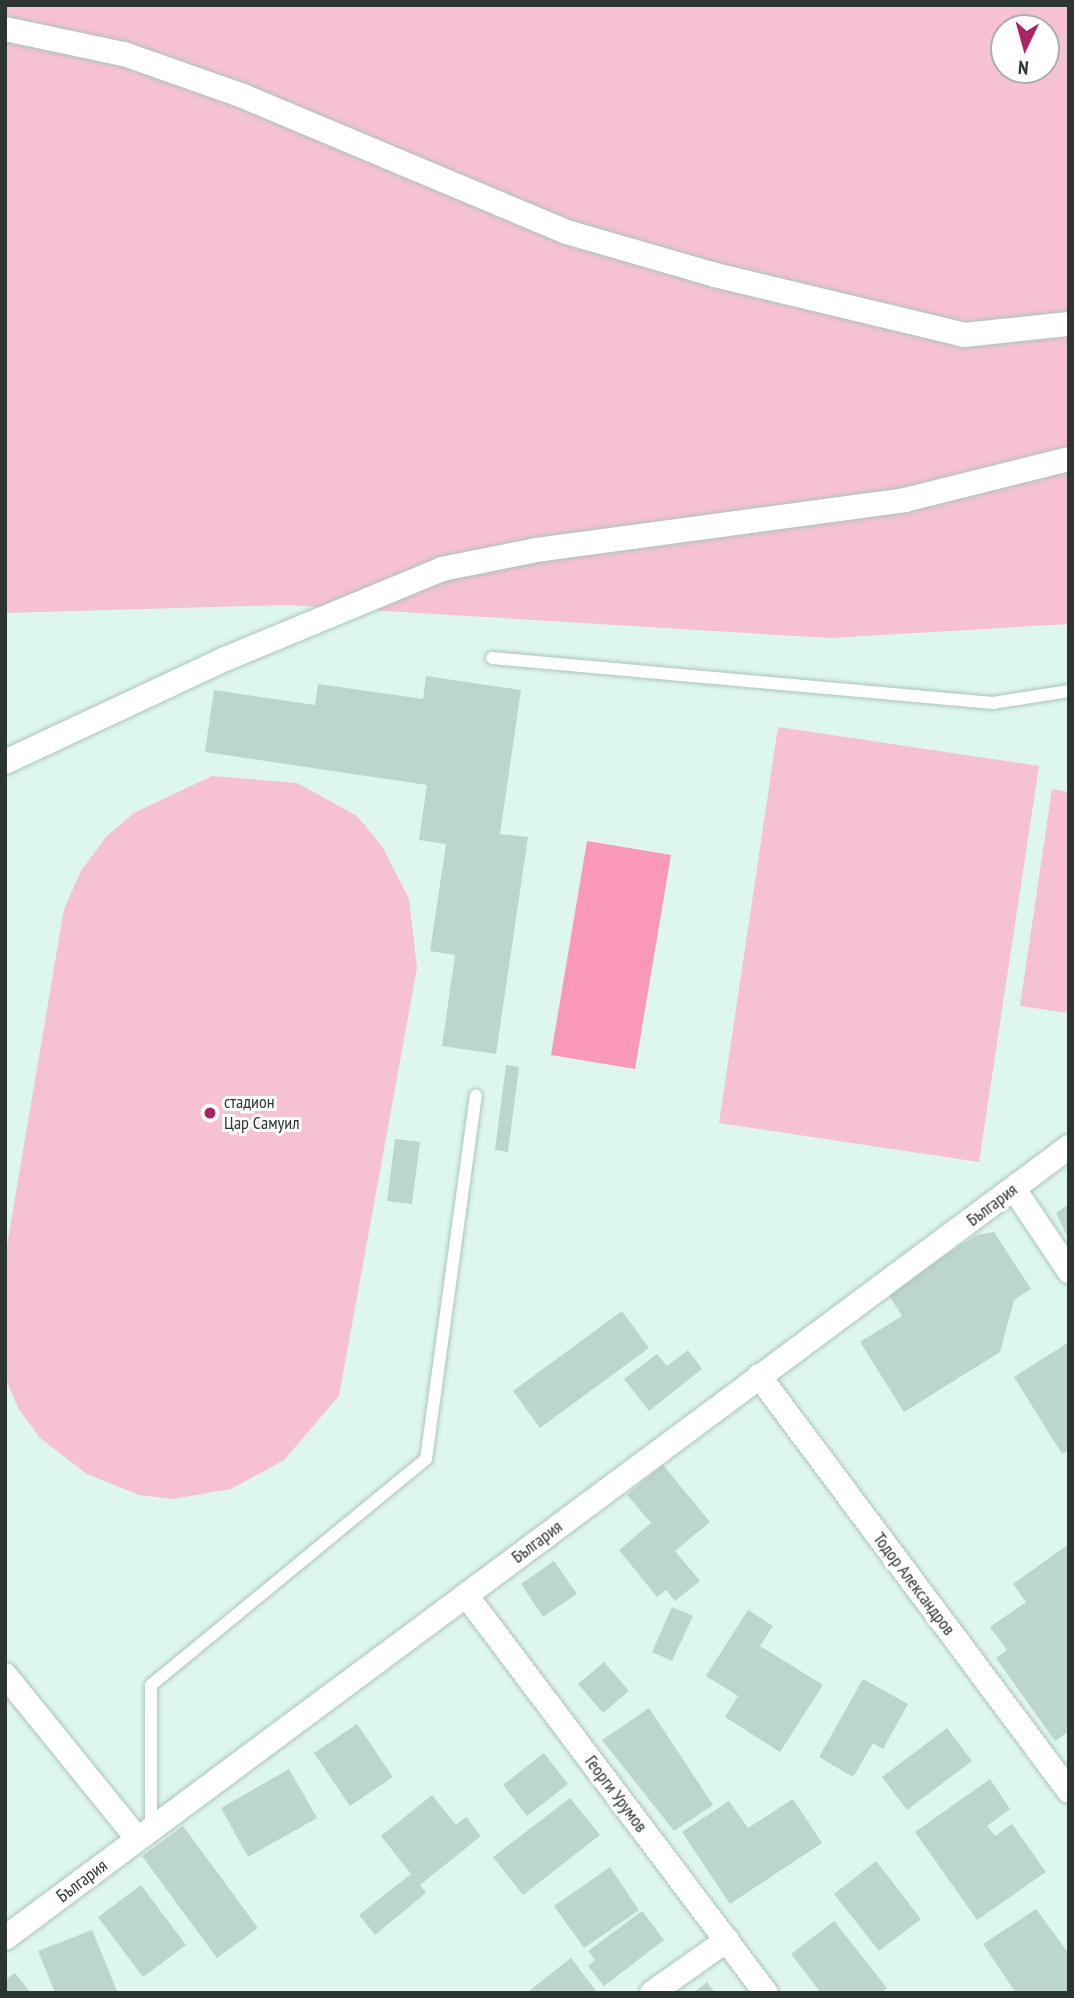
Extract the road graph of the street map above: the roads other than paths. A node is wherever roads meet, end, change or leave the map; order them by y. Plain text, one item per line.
1 (5, 29) edge
2 (1069, 324) edge
3 (1069, 459) edge
4 (492, 658) dead end
5 (1069, 691) edge
6 (5, 762) edge
7 (476, 1095) dead end
8 (1069, 1147) edge
9 (1014, 1189) junction
10 (1069, 1271) edge
11 (759, 1376) junction
12 (466, 1595) junction
13 (5, 1675) edge
14 (1069, 1791) edge
15 (144, 1834) junction
16 (5, 1938) edge
17 (727, 1940) junction
18 (652, 1993) edge
19 (766, 1993) edge

1 - 2 street
3 - 6 street
4 - 5 lane
7 - 15 lane
8 - 9 street, България
9 - 10 street
9 - 11 street, България
11 - 12 street, България
11 - 14 street, Тодор Александров
12 - 15 street, България
12 - 17 street, Георги Урумов
13 - 15 street
15 - 16 street, България
17 - 18 street
17 - 19 street, Георги Урумов

